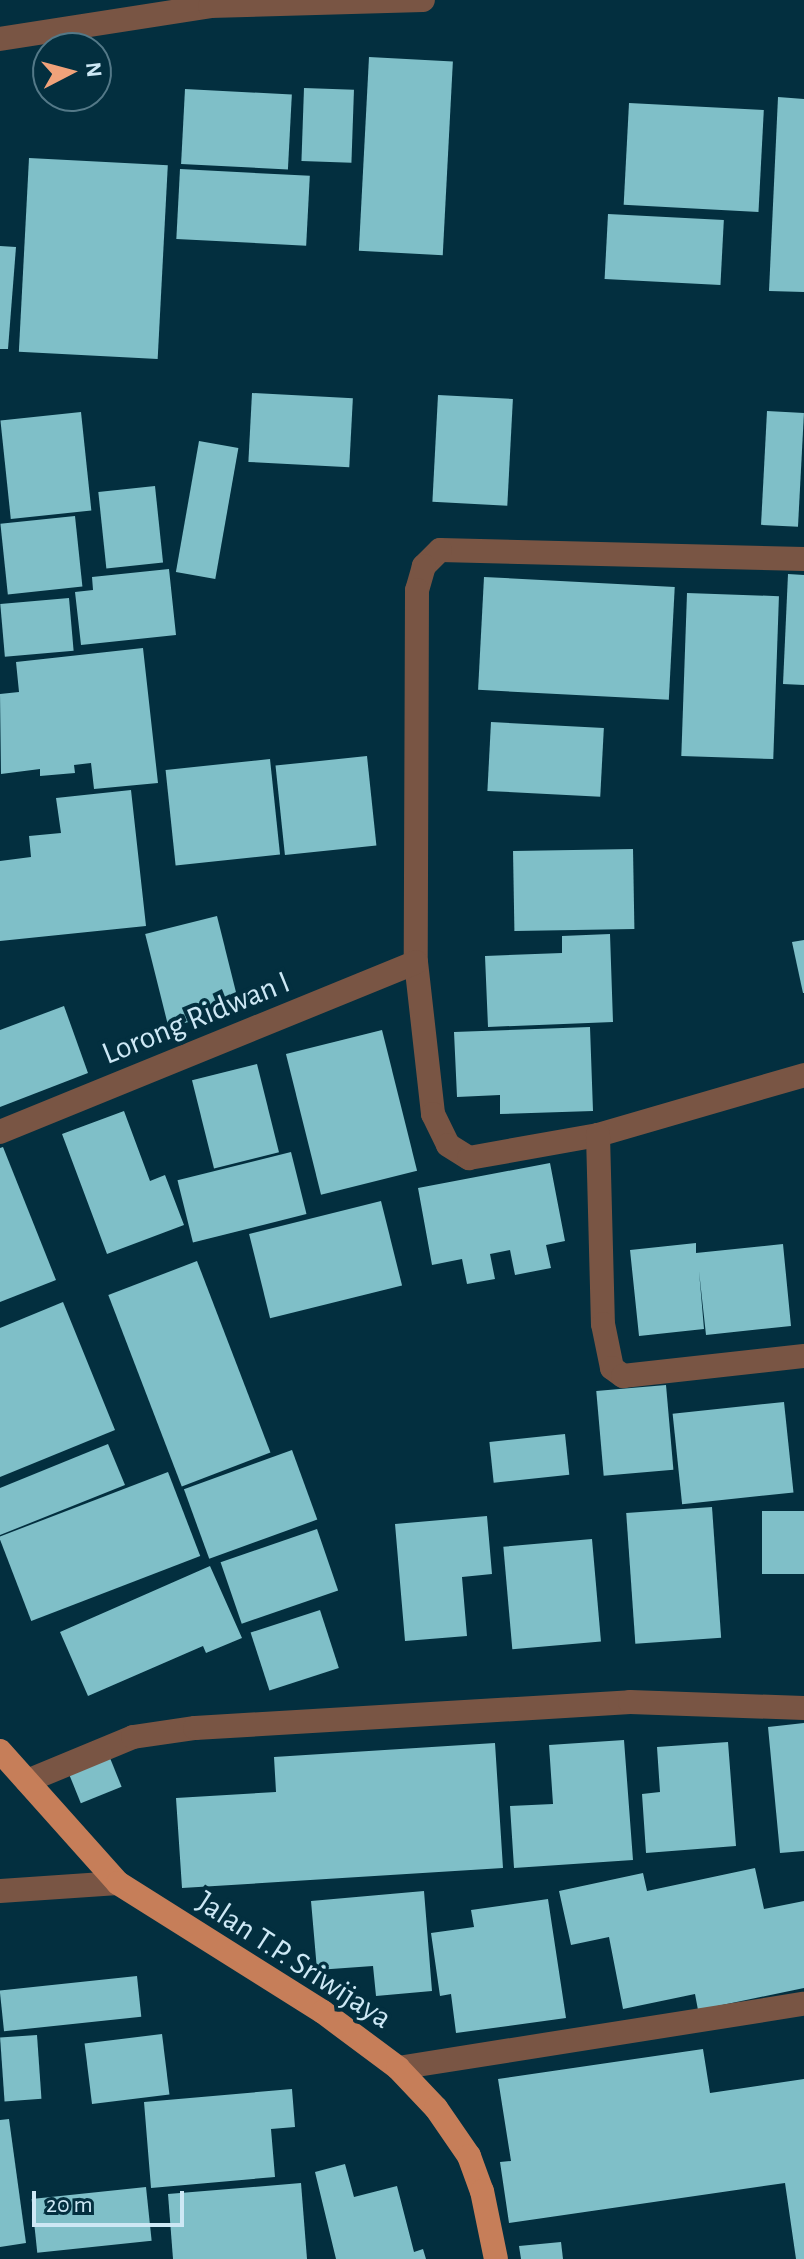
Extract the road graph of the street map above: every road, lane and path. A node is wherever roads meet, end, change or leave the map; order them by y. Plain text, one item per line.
1 (423, 0) edge
2 (210, 3) edge
3 (0, 39) edge
4 (804, 559) edge
5 (416, 962) junction
6 (804, 1075) edge
7 (0, 1132) edge
8 (598, 1135) junction
9 (804, 1356) edge
10 (804, 1708) edge
11 (0, 1751) edge
12 (27, 1781) junction
13 (118, 1883) junction
14 (0, 1891) edge
15 (804, 2004) edge
16 (398, 2068) junction
17 (496, 2259) edge

1 - 2 street
2 - 3 street
4 - 5 street
5 - 7 street, Lorong Ridwan I
5 - 8 street
6 - 8 street
8 - 9 street
10 - 12 street
11 - 12 main road, Jalan T.P. Sriwijaya
12 - 13 main road, Jalan T.P. Sriwijaya
13 - 14 street
13 - 16 main road, Jalan T.P. Sriwijaya
15 - 16 street
16 - 17 main road, Jalan T.P. Sriwijaya

